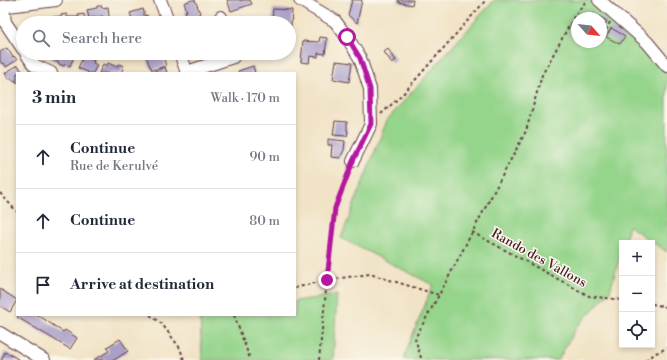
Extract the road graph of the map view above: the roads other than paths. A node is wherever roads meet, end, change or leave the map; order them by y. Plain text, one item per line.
1 (56, 0) edge
2 (160, 0) edge
3 (300, 0) edge
4 (601, 1) edge
5 (2, 7) edge
6 (166, 16) edge
7 (16, 38) edge
8 (31, 60) edge
9 (182, 60) edge
10 (224, 60) edge
11 (667, 66) edge
12 (49, 72) edge
13 (187, 72) edge
14 (190, 72) edge
15 (353, 161) road end
16 (0, 334) edge
17 (44, 360) edge

1 - 5 street
2 - 6 street
3 - 15 street
4 - 11 street
5 - 7 street
8 - 12 street
9 - 13 street
10 - 14 street
16 - 17 street

